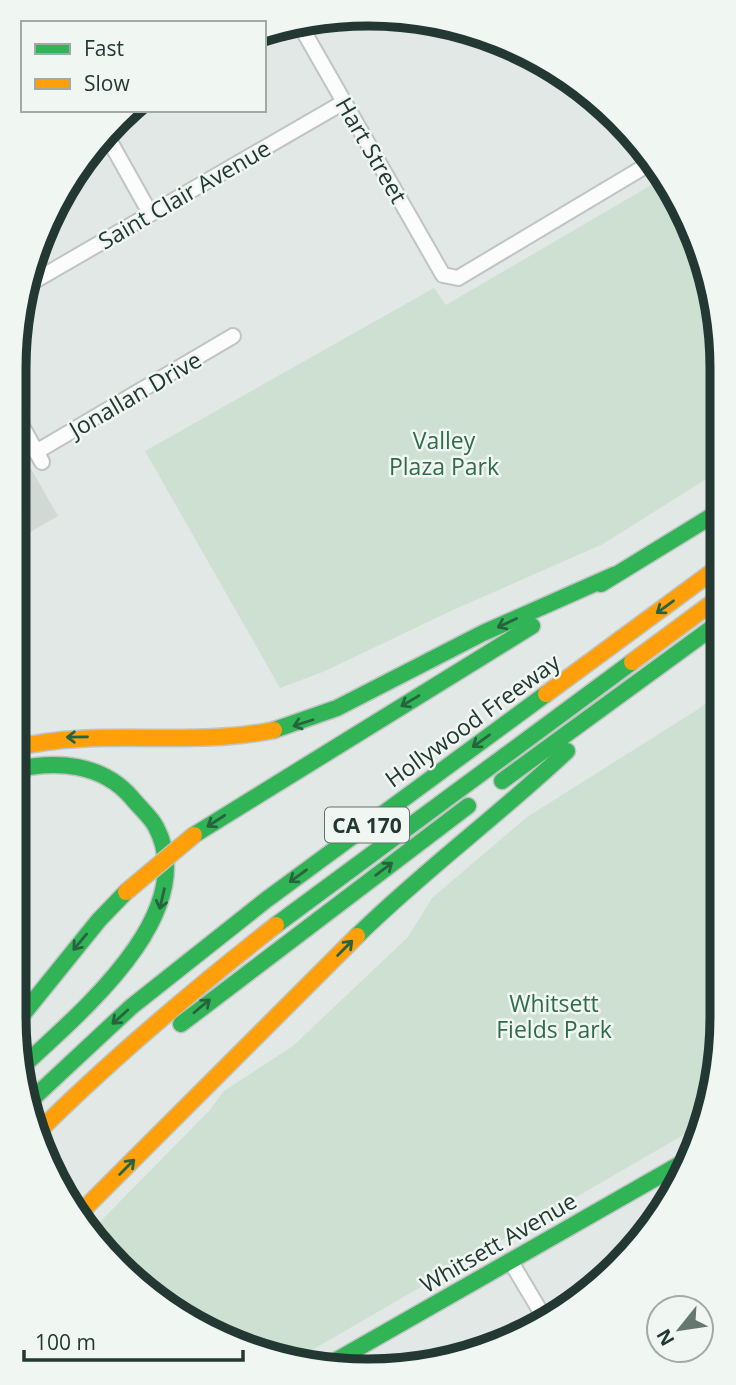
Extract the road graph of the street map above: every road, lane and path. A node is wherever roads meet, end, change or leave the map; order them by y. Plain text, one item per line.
1 (305, 32) edge
2 (344, 102) junction
3 (111, 143) edge
4 (641, 163) edge
5 (150, 213) junction
6 (38, 279) edge
7 (233, 336) dead end
8 (26, 434) edge
9 (710, 517) edge
10 (710, 573) edge
11 (614, 575) junction
12 (710, 591) edge
13 (710, 604) edge
14 (710, 629) edge
15 (653, 671) junction
16 (26, 746) edge
17 (26, 767) edge
18 (26, 1010) edge
19 (29, 1060) edge
20 (106, 1091) dead end
21 (36, 1096) edge
22 (40, 1112) edge
23 (44, 1126) edge
24 (676, 1167) edge
25 (85, 1208) edge
26 (511, 1262) junction
27 (541, 1312) edge
28 (341, 1358) edge

1 - 2 street, Hart Street
2 - 4 street, Hart Street
2 - 5 street, Saint Clair Avenue
3 - 5 street
5 - 6 street, Saint Clair Avenue
7 - 8 street, Jonallan Drive
9 - 11 main road
10 -> 21 main road, Hollywood Freeway / CA 170
11 -> 16 main road
11 -> 18 main road, bridge
12 - 22 main road
13 - 23 main road
14 - 15 main road, CA 170
20 -> 15 main road, CA 170
25 -> 15 main road
17 -> 19 main road
24 - 26 main road, Whitsett Avenue
26 - 27 street
26 - 28 main road, Whitsett Avenue

